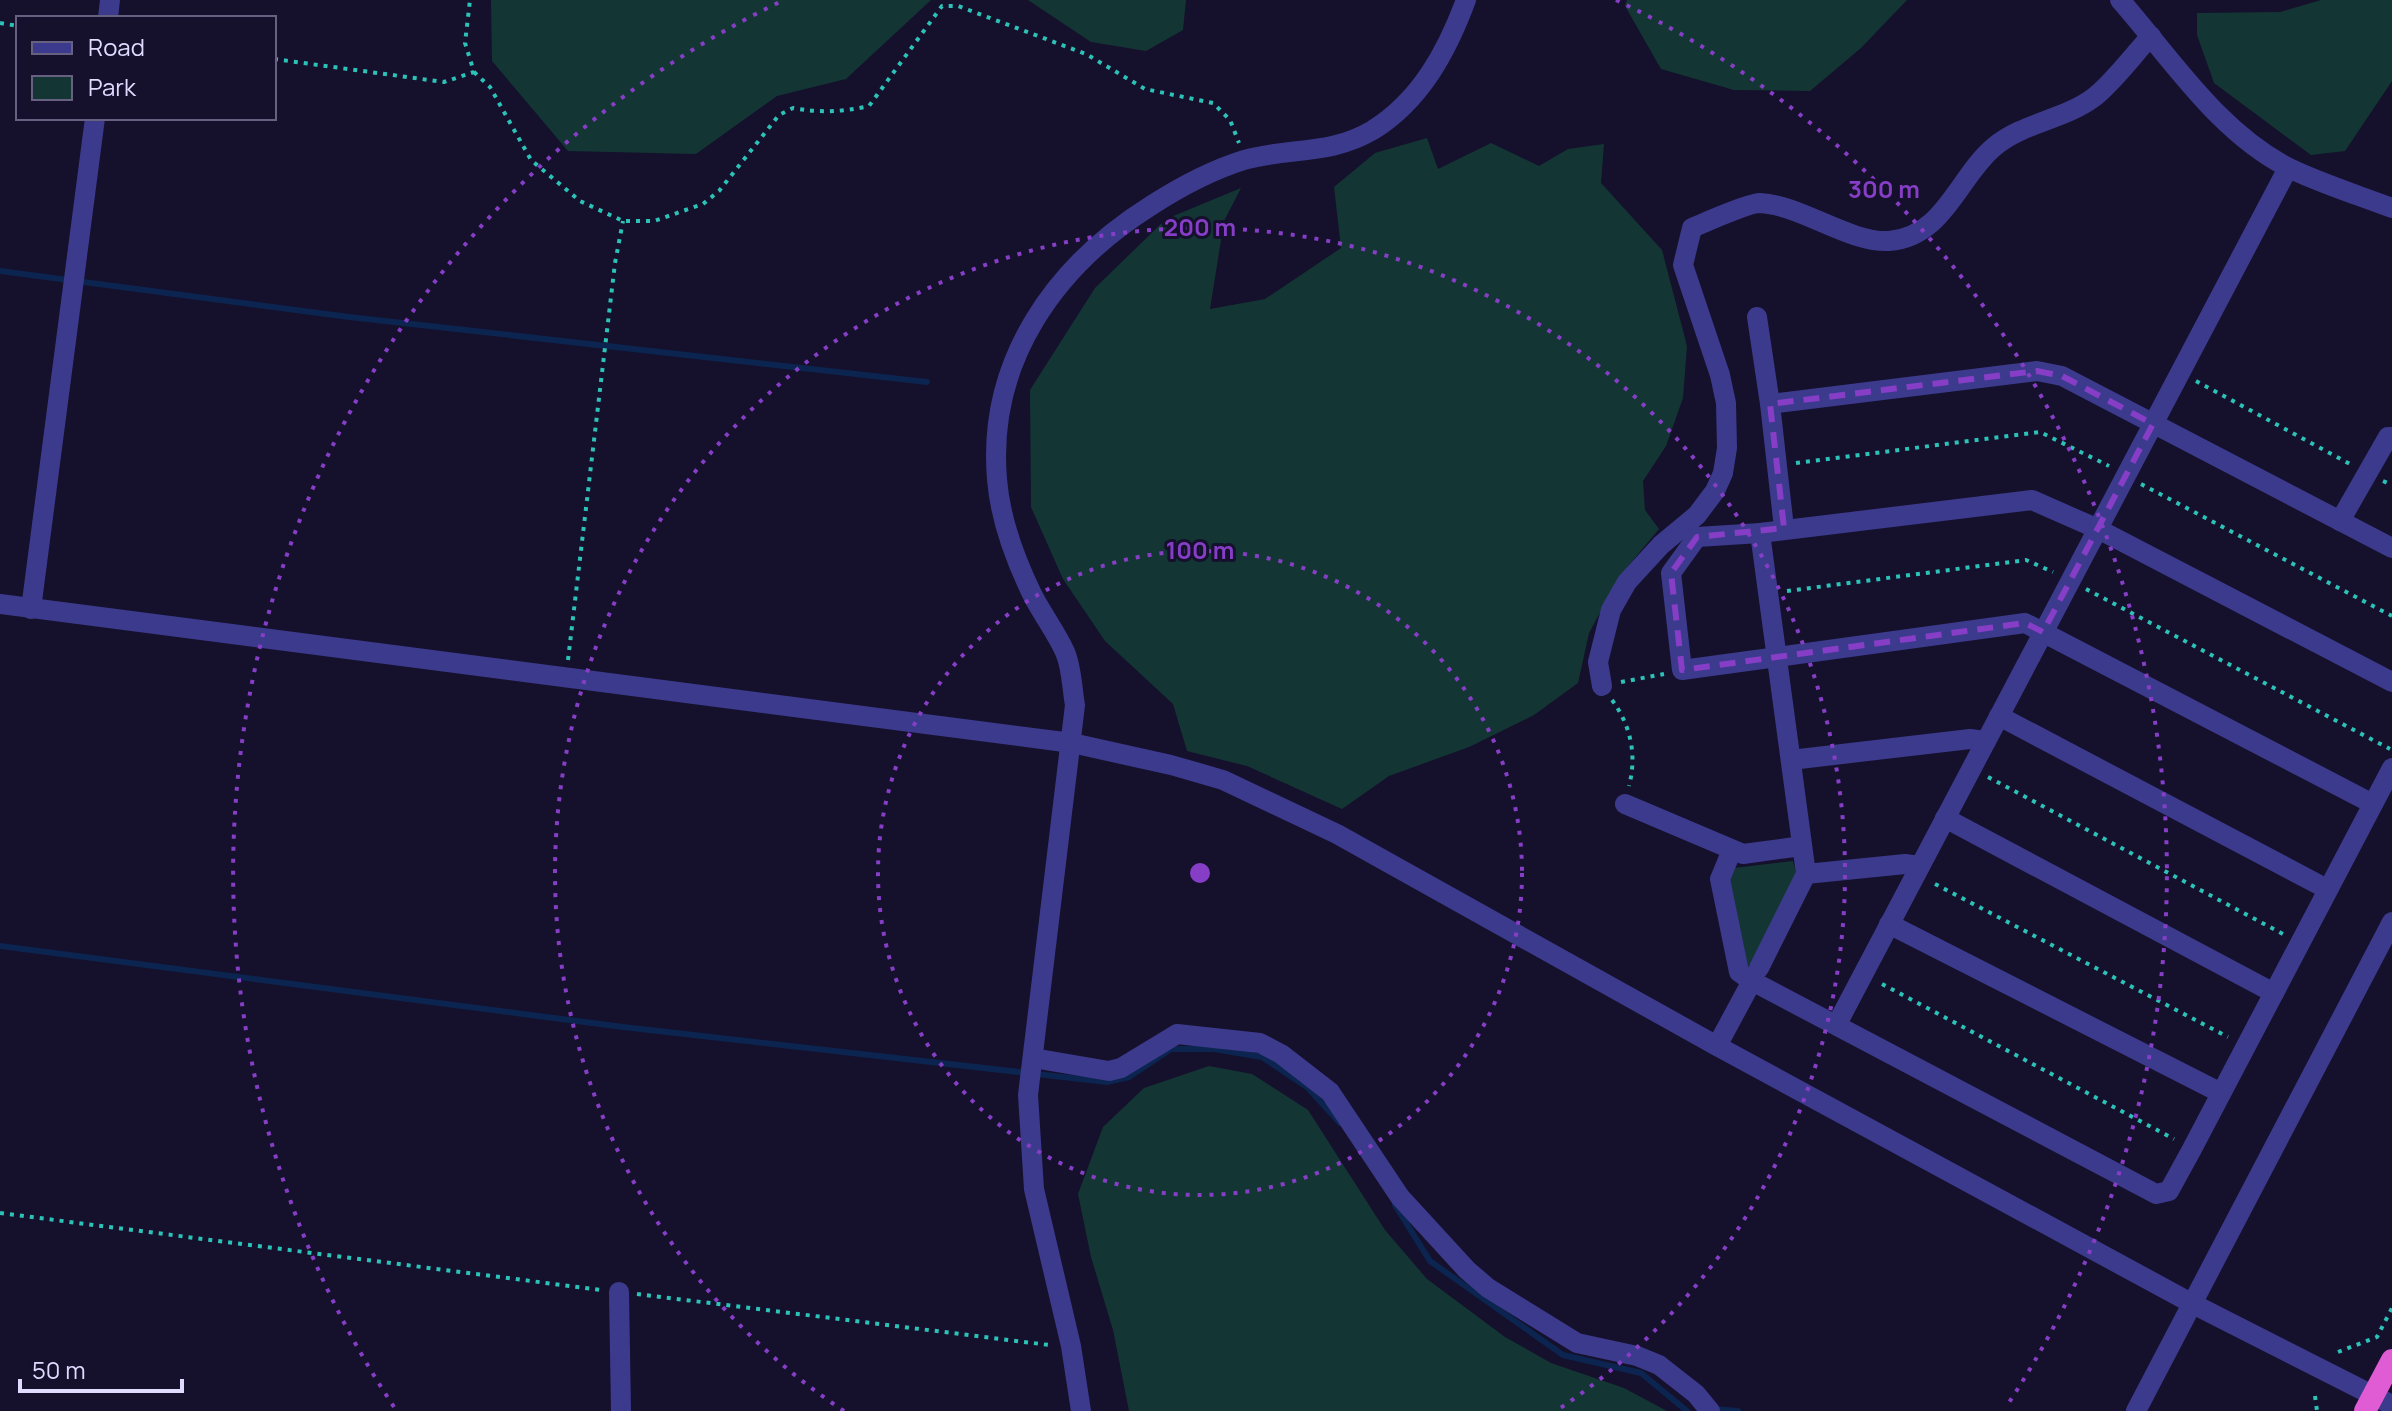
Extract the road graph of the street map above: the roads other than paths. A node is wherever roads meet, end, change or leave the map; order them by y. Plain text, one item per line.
1 (1466, 0) edge
2 (2120, 0) edge
3 (2151, 36) junction
4 (95, 120) edge
5 (2288, 168) junction
6 (2392, 208) edge
7 (1757, 317) dead end
8 (1770, 404) junction
9 (2153, 424) junction
10 (2392, 437) edge
11 (2340, 521) junction
12 (1784, 528) junction
13 (2098, 529) junction
14 (1760, 533) junction
15 (2392, 548) edge
16 (0, 604) edge
17 (31, 609) junction
18 (2043, 632) junction
19 (1776, 655) junction
20 (2392, 682) edge
21 (1602, 686) road end
22 (1999, 716) junction
23 (1986, 741) junction
24 (1072, 743) junction
25 (1791, 760) junction
26 (2392, 768) edge
27 (1625, 804) road end
28 (2373, 804) junction
29 (1945, 818) junction
30 (1802, 846) junction
31 (1732, 850) junction
32 (1924, 873) junction
33 (1806, 874) junction
34 (2327, 889) junction
35 (2392, 922) edge
36 (1889, 924) junction
37 (1756, 974) junction
38 (2274, 993) junction
39 (1837, 1024) junction
40 (1717, 1046) junction
41 (1031, 1069) junction
42 (2221, 1093) junction
43 (619, 1292) road end
44 (2193, 1304) junction
45 (2392, 1360) edge
46 (2377, 1404) edge
47 (621, 1411) edge
48 (1081, 1411) edge
49 (1710, 1411) edge
50 (2136, 1411) edge

1 - 24 street
2 - 3 street
3 - 5 street
3 - 21 street
4 - 17 street
5 - 6 street
5 - 9 street
7 - 8 street
8 - 9 street
8 - 12 street
9 - 11 street
9 - 13 street
10 - 11 street
11 - 15 street
12 - 13 street
12 - 14 street
13 - 18 street
13 - 20 street
14 - 19 street
14 - 19 street
16 - 17 street
17 - 24 street
18 - 19 street
18 - 22 street
18 - 28 street
19 - 25 street
22 - 23 street
22 - 34 street
23 - 25 street
23 - 29 street
24 - 40 street
24 - 41 street
25 - 30 street
26 - 28 street
27 - 31 street
28 - 34 street
29 - 32 street
29 - 38 street
30 - 31 street
30 - 33 street
31 - 37 street
32 - 33 street
32 - 36 street
33 - 37 street
34 - 38 street
35 - 44 street
36 - 39 street
36 - 42 street
37 - 39 street
37 - 40 street
38 - 42 street
39 - 42 street
40 - 44 street
41 - 48 street
41 - 49 street
43 - 47 street
44 - 46 street
44 - 50 street
45 - 46 highway

